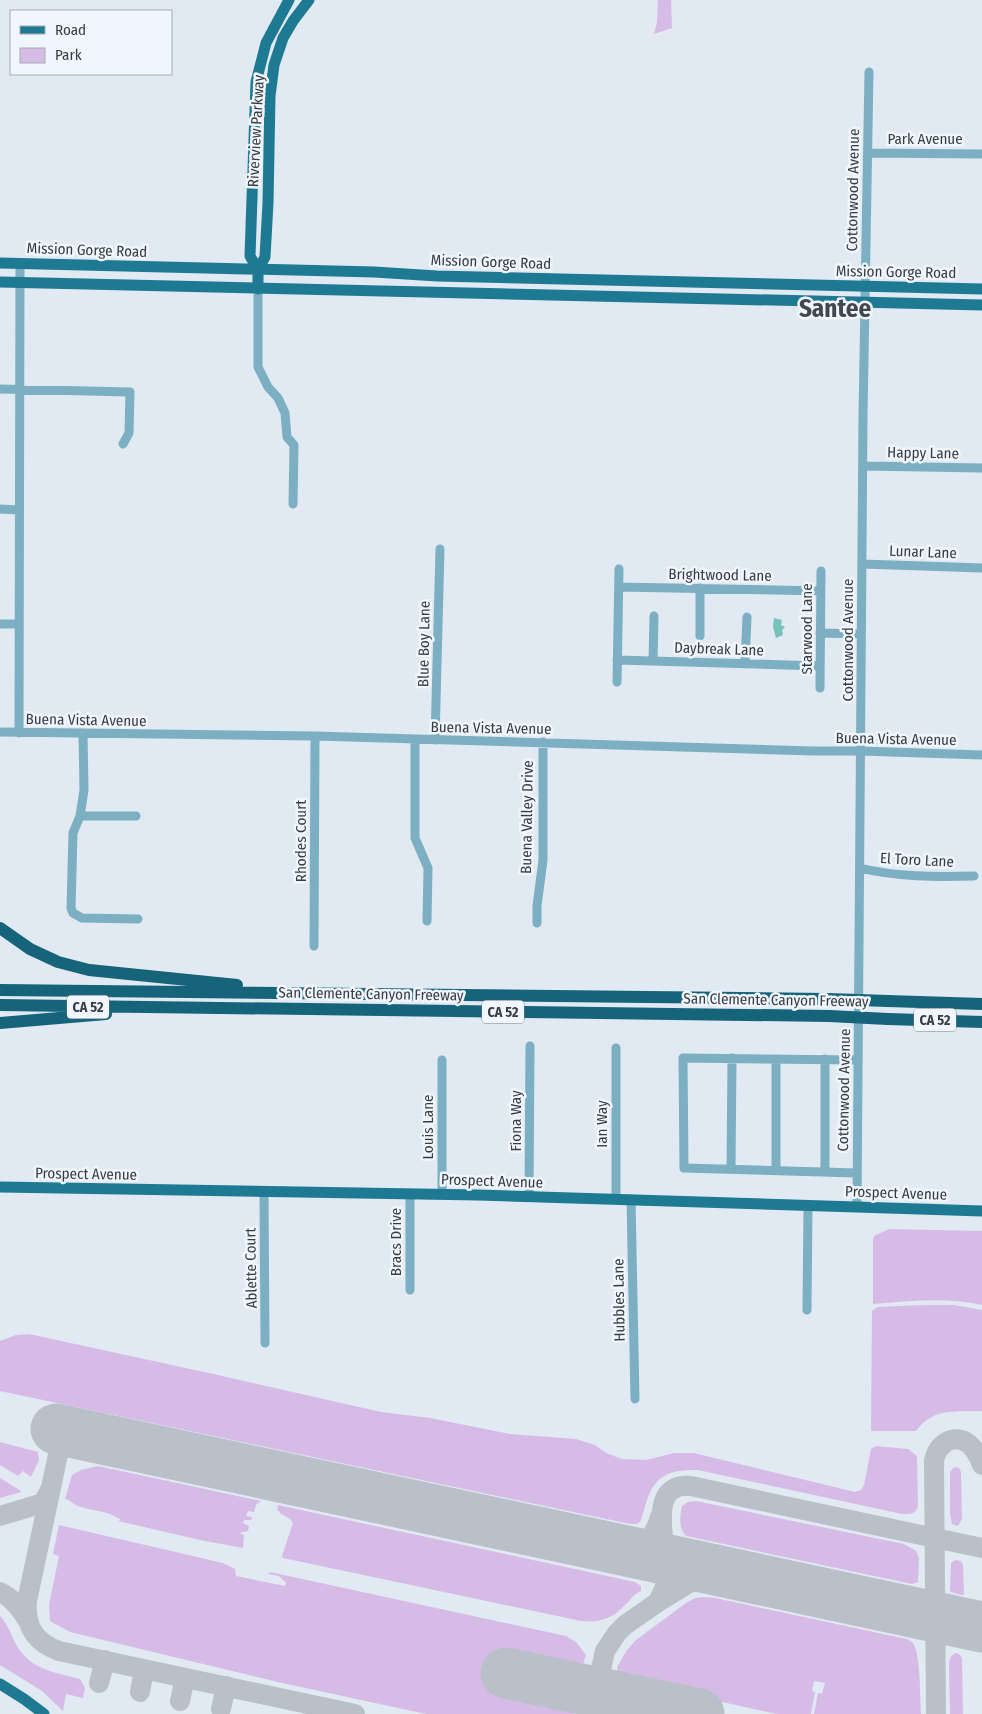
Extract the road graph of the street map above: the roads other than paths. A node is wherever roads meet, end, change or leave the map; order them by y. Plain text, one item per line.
1 (289, 0) edge
2 (309, 0) edge
3 (869, 72) dead end
4 (868, 153) junction
5 (982, 154) edge
6 (0, 263) edge
7 (20, 263) junction
8 (258, 270) junction
9 (0, 282) edge
10 (20, 282) junction
11 (865, 287) junction
12 (258, 289) junction
13 (982, 289) edge
14 (865, 302) junction
15 (982, 305) edge
16 (0, 390) edge
17 (20, 390) junction
18 (123, 444) dead end
19 (863, 466) junction
20 (982, 468) edge
21 (293, 504) dead end
22 (0, 509) edge
23 (19, 510) junction
24 (440, 549) dead end
25 (862, 564) junction
26 (620, 568) dead end
27 (982, 568) edge
28 (821, 571) dead end
29 (619, 587) junction
30 (700, 588) junction
31 (821, 591) junction
32 (654, 616) dead end
33 (747, 617) dead end
34 (0, 624) edge
35 (19, 624) junction
36 (820, 633) junction
37 (861, 634) junction
38 (700, 636) dead end
39 (617, 660) junction
40 (653, 661) junction
41 (745, 664) junction
42 (820, 666) junction
43 (617, 682) dead end
44 (820, 688) dead end
45 (0, 732) edge
46 (18, 733) junction
47 (83, 733) junction
48 (315, 736) junction
49 (415, 739) junction
50 (435, 740) junction
51 (543, 742) junction
52 (860, 750) junction
53 (982, 755) edge
54 (80, 816) junction
55 (136, 816) dead end
56 (860, 868) junction
57 (974, 876) dead end
58 (138, 919) dead end
59 (427, 921) dead end
60 (537, 923) dead end
61 (0, 928) edge
62 (314, 946) dead end
63 (0, 990) edge
64 (359, 994) junction
65 (982, 1004) edge
66 (0, 1005) edge
67 (176, 1008) junction
68 (982, 1022) edge
69 (0, 1023) edge
70 (530, 1046) dead end
71 (616, 1048) dead end
72 (732, 1058) junction
73 (776, 1059) junction
74 (825, 1059) junction
75 (442, 1060) dead end
76 (858, 1060) junction
77 (731, 1170) junction
78 (776, 1170) junction
79 (824, 1171) junction
80 (857, 1172) junction
81 (0, 1187) edge
82 (264, 1192) junction
83 (410, 1194) junction
84 (442, 1194) junction
85 (530, 1197) junction
86 (632, 1199) junction
87 (616, 1200) junction
88 (808, 1205) junction
89 (857, 1207) junction
90 (982, 1211) edge
91 (410, 1290) dead end
92 (807, 1310) dead end
93 (265, 1343) dead end
94 (635, 1399) dead end
95 (0, 1684) edge
96 (44, 1714) edge

1 - 8 main road, Riverview Parkway
2 - 8 main road, Riverview Parkway
3 - 4 street, Cottonwood Avenue
4 - 5 street, Park Avenue
4 - 11 street, Cottonwood Avenue
6 - 7 main road, Mission Gorge Road
7 - 8 main road, Mission Gorge Road
7 - 10 street
8 - 11 main road, Mission Gorge Road
8 - 12 main road, Riverview Parkway
9 - 10 main road, Mission Gorge Road
10 - 12 main road, Mission Gorge Road
10 - 17 street
11 - 13 main road, Mission Gorge Road
11 - 14 street, Cottonwood Avenue
12 - 14 main road, Mission Gorge Road
12 - 21 street
14 - 15 main road, Mission Gorge Road
14 - 19 street, Cottonwood Avenue
16 - 17 street
17 - 18 street
17 - 23 street
19 - 20 street, Happy Lane
19 - 25 street, Cottonwood Avenue
22 - 23 street
23 - 35 street
24 - 50 street, Blue Boy Lane
25 - 27 street, Lunar Lane
25 - 37 street, Cottonwood Avenue
26 - 29 street
28 - 31 street, Starwood Lane
29 - 30 street, Brightwood Lane
29 - 39 street
30 - 31 street, Brightwood Lane
30 - 38 street
31 - 36 street, Starwood Lane
32 - 40 street
33 - 41 street
34 - 35 street
35 - 46 street
36 - 37 street
36 - 42 street, Starwood Lane
37 - 52 street, Cottonwood Avenue
39 - 40 street, Daybreak Lane
39 - 43 street
40 - 41 street, Daybreak Lane
41 - 42 street, Daybreak Lane
42 - 44 street, Starwood Lane
45 - 46 street, Buena Vista Avenue
46 - 47 street, Buena Vista Avenue
47 - 48 street, Buena Vista Avenue
47 - 54 street
48 - 49 street, Buena Vista Avenue
48 - 62 street, Rhodes Court
49 - 50 street, Buena Vista Avenue
49 - 59 street
50 - 51 street, Buena Vista Avenue
51 - 52 street, Buena Vista Avenue
51 - 60 street, Buena Valley Drive
52 - 53 street, Buena Vista Avenue
52 - 56 street, Cottonwood Avenue
54 - 55 street
54 - 58 street
56 - 57 street, El Toro Lane
56 - 76 street, Cottonwood Avenue
61 - 64 highway
63 - 64 highway, San Clemente Canyon Freeway / CA 52
64 - 65 highway, San Clemente Canyon Freeway / CA 52, bridge
66 - 67 highway, San Clemente Canyon Freeway / CA 52
67 - 68 highway, San Clemente Canyon Freeway / CA 52, bridge
67 - 69 highway
70 - 85 street, Fiona Way
71 - 87 street, Ian Way
72 - 73 street
72 - 77 street
72 - 77 street
73 - 74 street
73 - 78 street
74 - 76 street
74 - 79 street
75 - 84 street, Louis Lane
76 - 80 street, Cottonwood Avenue
77 - 78 street
78 - 79 street
79 - 80 street
80 - 89 street, Cottonwood Avenue
81 - 82 main road, Prospect Avenue
82 - 83 main road, Prospect Avenue
82 - 93 street, Ablette Court
83 - 84 main road, Prospect Avenue
83 - 91 street, Bracs Drive
84 - 85 main road, Prospect Avenue
85 - 87 main road, Prospect Avenue
86 - 87 main road, Prospect Avenue
86 - 88 main road, Prospect Avenue
86 - 94 street, Hubbles Lane
88 - 89 main road, Prospect Avenue
88 - 92 street
89 - 90 main road, Prospect Avenue
95 - 96 main road

